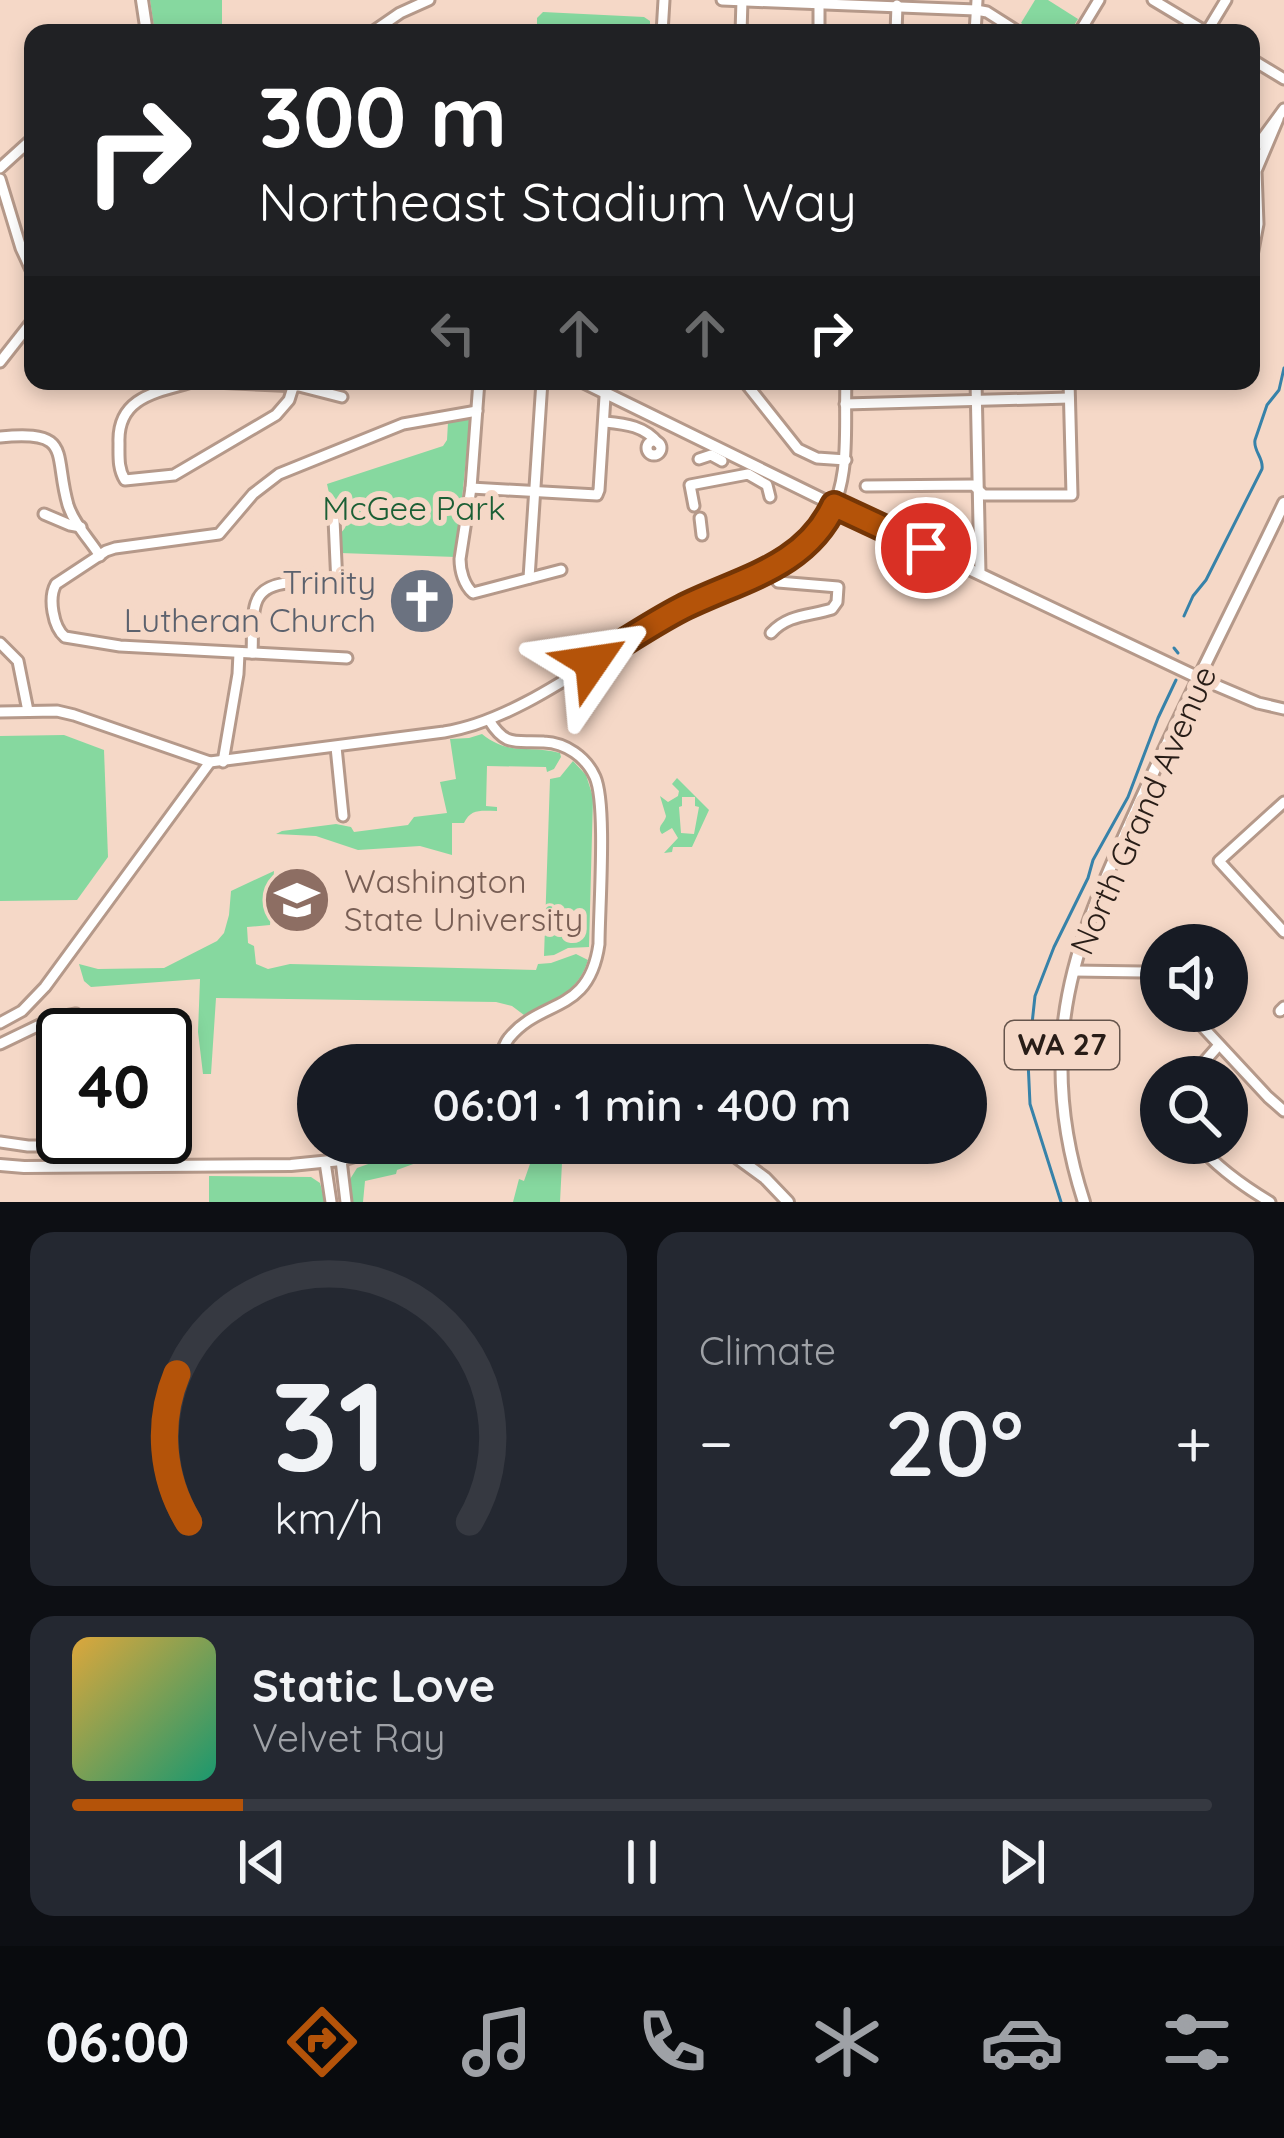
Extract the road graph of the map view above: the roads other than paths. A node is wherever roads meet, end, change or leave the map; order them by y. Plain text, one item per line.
1 (429, 0) edge
2 (722, 0) edge
3 (742, 0) edge
4 (1153, 0) edge
5 (819, 2) edge
6 (897, 5) junction
7 (976, 5) edge
8 (384, 24) edge
9 (896, 24) edge
10 (1006, 24) edge
11 (1192, 24) edge
12 (1281, 114) edge
13 (1260, 142) edge
14 (24, 146) edge
15 (1260, 162) edge
16 (0, 168) edge
17 (0, 179) edge
18 (24, 254) edge
19 (24, 331) edge
20 (0, 362) edge
21 (165, 390) edge
22 (292, 390) edge
23 (317, 390) edge
24 (478, 390) edge
25 (541, 390) edge
26 (605, 390) edge
27 (612, 390) edge
28 (751, 390) edge
29 (846, 390) edge
30 (976, 390) edge
31 (1069, 390) edge
32 (342, 398) dead end
33 (1069, 398) junction
34 (977, 401) junction
35 (845, 404) junction
36 (476, 411) junction
37 (605, 422) junction
38 (0, 437) edge
39 (659, 444) dead end
40 (724, 456) junction
41 (699, 459) dead end
42 (845, 460) junction
43 (725, 478) junction
44 (866, 486) dead end
45 (471, 488) junction
46 (979, 491) junction
47 (534, 493) junction
48 (770, 497) dead end
49 (1284, 502) edge
50 (834, 505) junction
51 (694, 506) dead end
52 (44, 514) dead end
53 (700, 518) dead end
54 (334, 519) dead end
55 (81, 527) junction
56 (703, 535) dead end
57 (100, 556) junction
58 (768, 569) junction
59 (561, 570) dead end
60 (980, 574) junction
61 (529, 578) junction
62 (771, 633) dead end
63 (0, 643) edge
64 (239, 653) junction
65 (253, 653) junction
66 (346, 658) dead end
67 (1199, 678) junction
68 (1284, 709) edge
69 (28, 711) junction
70 (0, 712) edge
71 (489, 720) junction
72 (337, 747) junction
73 (210, 762) junction
74 (223, 762) junction
75 (1283, 804) edge
76 (343, 816) dead end
77 (1284, 932) edge
78 (1073, 971) junction
79 (1140, 972) edge
80 (0, 1023) edge
81 (36, 1027) edge
82 (1207, 1032) edge
83 (0, 1044) edge
84 (506, 1044) edge
85 (1219, 1045) junction
86 (1209, 1056) edge
87 (1284, 1111) edge
88 (0, 1142) edge
89 (36, 1144) edge
90 (298, 1164) edge
91 (325, 1164) edge
92 (341, 1164) edge
93 (746, 1164) edge
94 (1218, 1164) edge
95 (0, 1165) edge
96 (331, 1202) edge
97 (346, 1202) edge
98 (788, 1202) edge
99 (1084, 1202) edge
100 (1270, 1202) edge

1 - 8 street
2 - 3 street
3 - 5 street
4 - 11 street
5 - 6 street
6 - 7 street
6 - 9 street
7 - 10 street
12 - 13 street
12 - 15 street
14 - 16 street
17 - 18 street
19 - 20 street
21 - 22 street
23 - 32 street
24 - 36 street
25 - 47 street
26 - 37 street
27 - 40 main road
28 - 42 street
29 - 35 street
30 - 34 street
31 - 33 street
33 - 34 street
33 - 46 street
34 - 35 street
34 - 46 street
35 - 42 street
36 - 45 street
36 - 57 street
37 - 39 street
37 - 47 street
38 - 55 street
40 - 41 street
40 - 43 street
40 - 50 main road
42 - 50 street
43 - 48 street
43 - 51 street
44 - 46 street
45 - 47 street
45 - 61 street
46 - 60 street
47 - 61 street
49 - 67 main road, North Grand Avenue / WA 27
50 - 58 street
50 - 60 main road
52 - 55 street
53 - 56 street
54 - 65 street
55 - 57 street
57 - 64 street
58 - 62 street
58 - 71 street
59 - 61 street
60 - 67 main road
63 - 69 street
64 - 65 street
64 - 74 street
65 - 66 street
67 - 68 street
67 - 78 main road, North Grand Avenue / WA 27
69 - 70 street
69 - 73 street
71 - 72 street
71 - 84 street
72 - 74 street
72 - 76 street
73 - 74 street
73 - 80 street
75 - 77 street
78 - 79 street
78 - 99 main road, North Grand Avenue / WA 27
81 - 83 street
82 - 85 street
85 - 86 street
85 - 87 street
88 - 89 street
90 - 95 main road
91 - 96 street
92 - 97 street
93 - 98 main road
94 - 100 street

